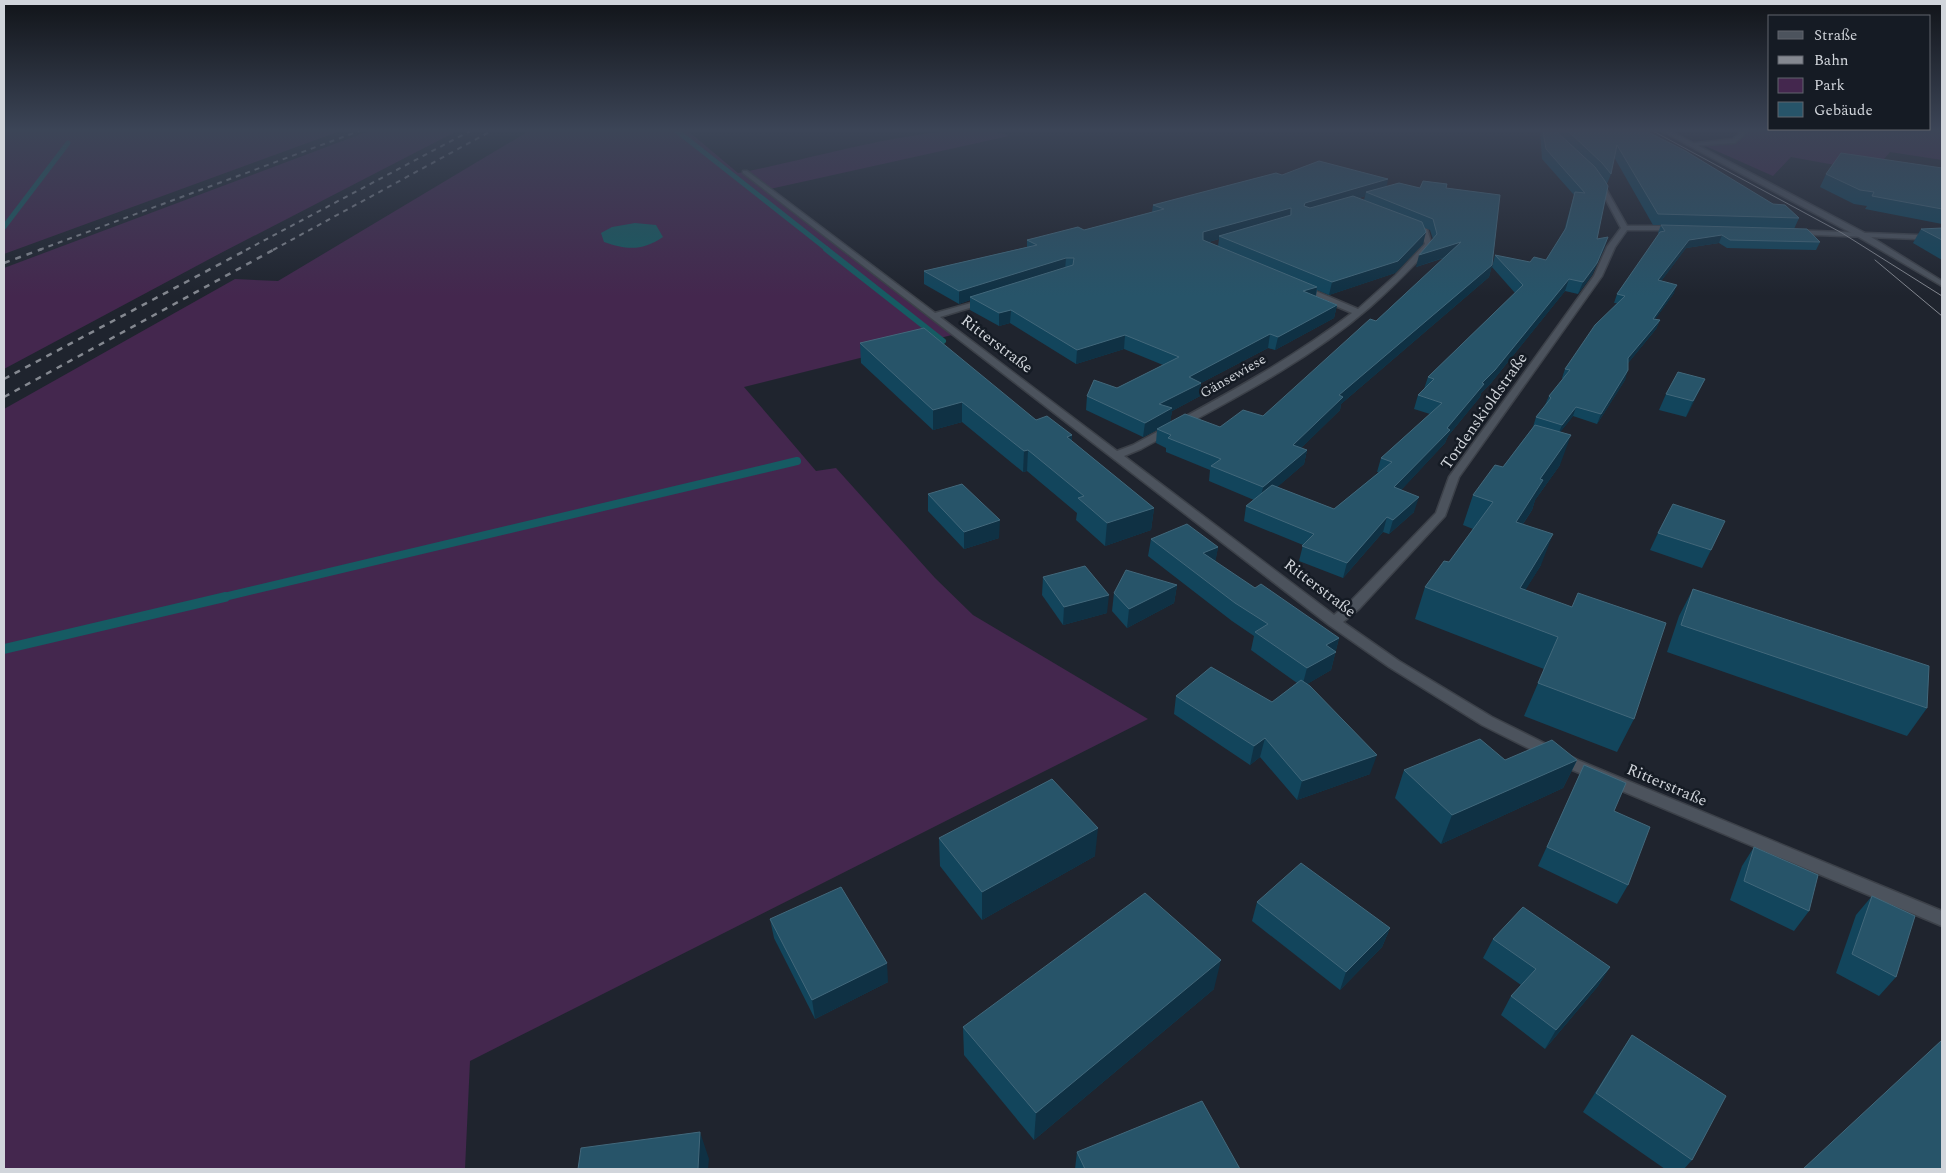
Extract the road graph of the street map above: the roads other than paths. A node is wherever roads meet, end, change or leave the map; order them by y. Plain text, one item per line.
1 (763, 186) edge
2 (1603, 186) edge
3 (1769, 186) edge
4 (1404, 223) edge
5 (1625, 228) junction
6 (1682, 228) edge
7 (1788, 232) edge
8 (1860, 234) junction
9 (1942, 238) edge
10 (1291, 284) edge
11 (1942, 284) edge
12 (996, 296) edge
13 (1358, 312) junction
14 (933, 316) junction
15 (1117, 456) junction
16 (1334, 622) junction
17 (1942, 919) edge

1 - 14 street, Ritterstraße
2 - 5 street
3 - 8 street
4 - 13 street, Gänsewiese
5 - 6 street
5 - 16 street, Tordenskioldstraße
7 - 8 street
8 - 9 street
8 - 11 street
10 - 13 street
12 - 14 street
13 - 15 street, Gänsewiese
14 - 15 street, Ritterstraße
15 - 16 street, Ritterstraße
16 - 17 street, Ritterstraße

